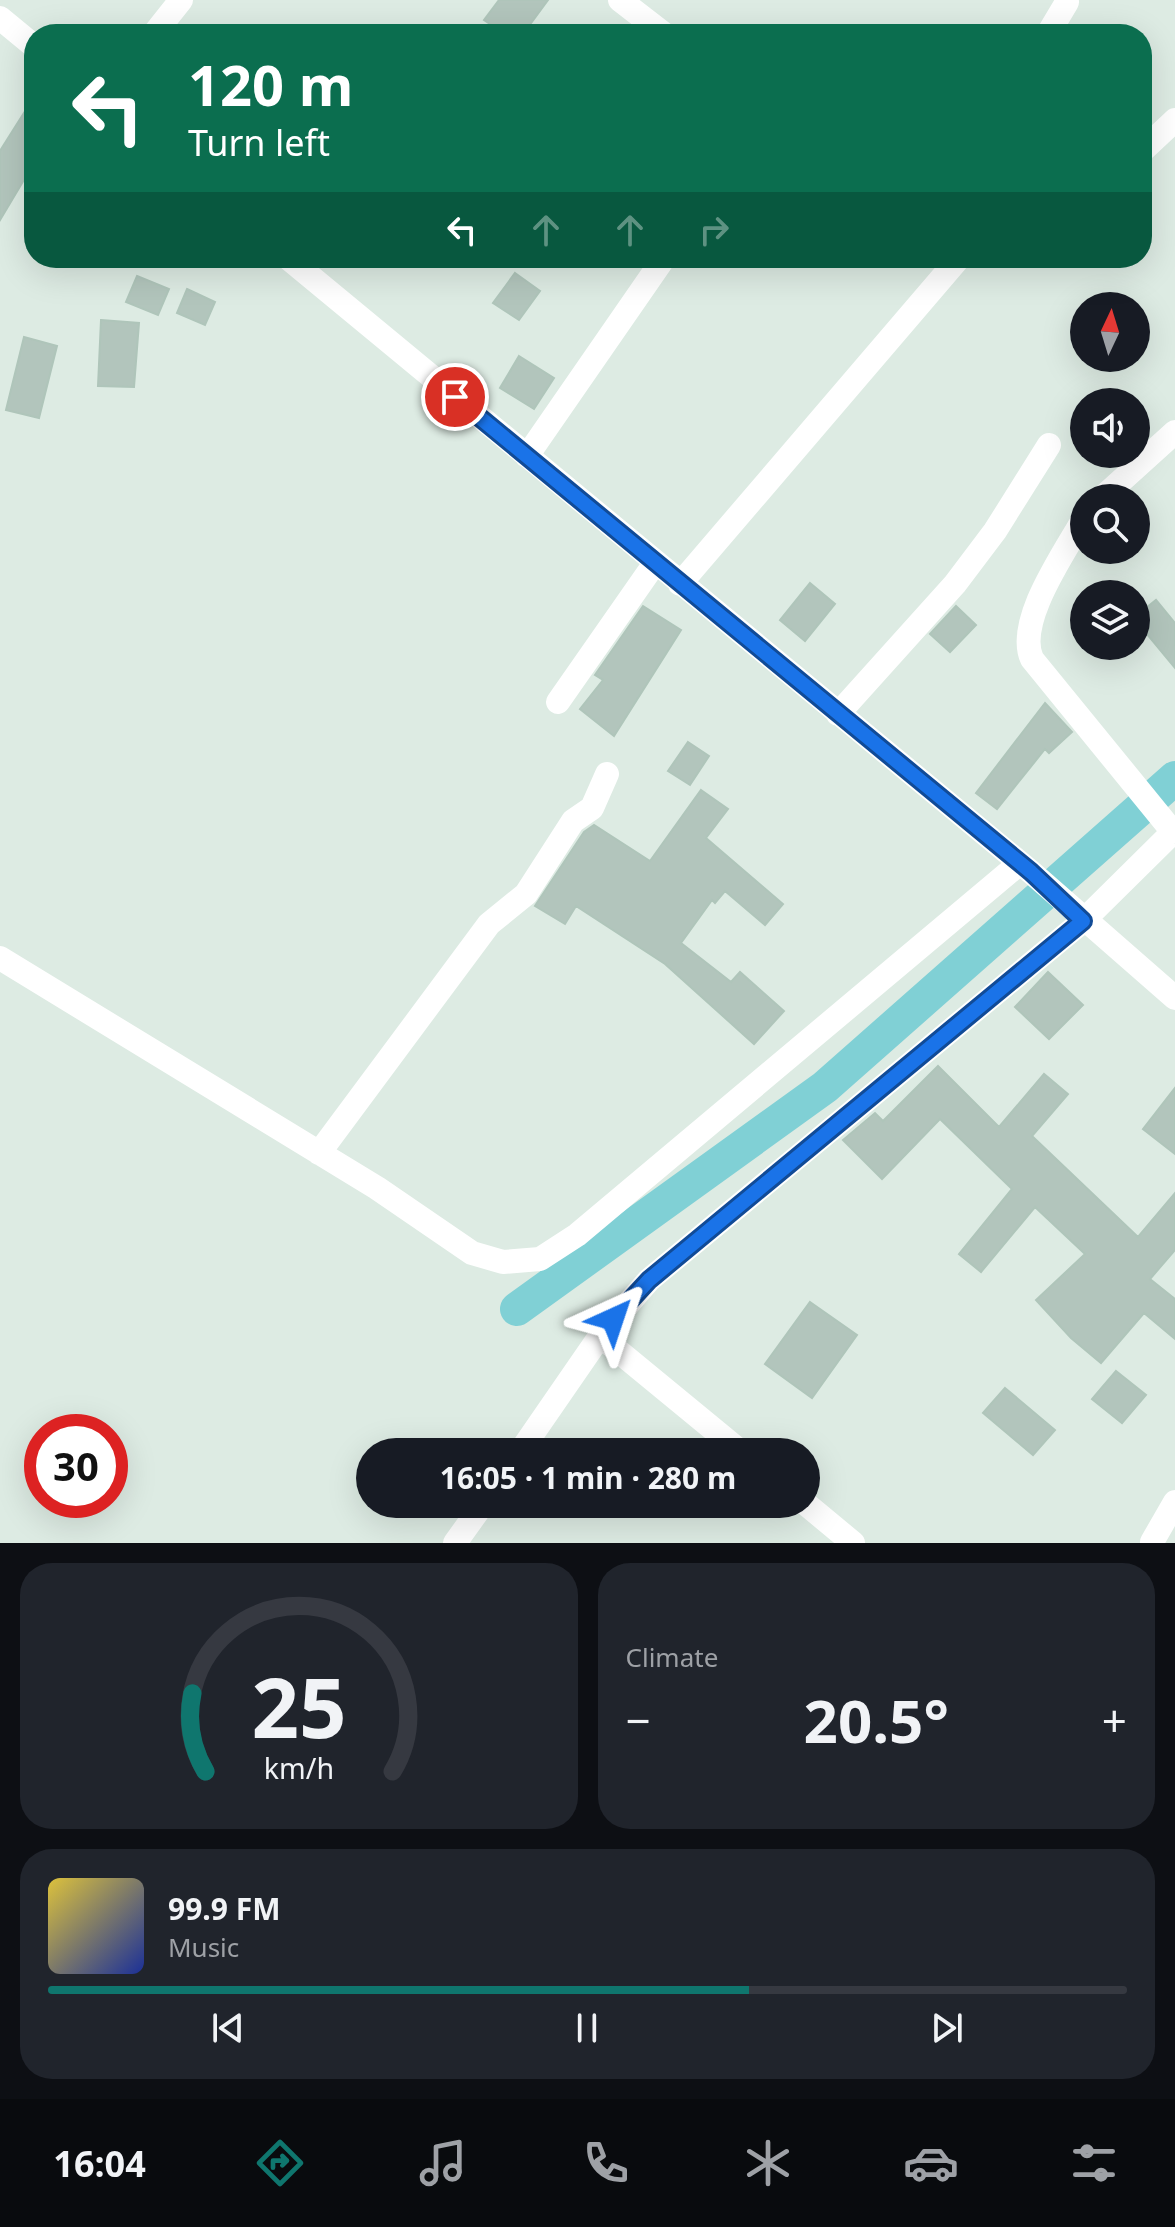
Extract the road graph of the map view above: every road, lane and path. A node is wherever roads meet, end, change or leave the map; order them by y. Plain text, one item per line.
1 (181, 0) edge
2 (620, 0) edge
3 (1067, 2) dead end
4 (0, 18) edge
5 (162, 24) edge
6 (651, 24) edge
7 (1054, 24) edge
8 (24, 38) edge
9 (1175, 120) edge
10 (1152, 141) edge
11 (300, 268) edge
12 (657, 268) edge
13 (950, 268) edge
14 (1175, 432) edge
15 (1049, 445) dead end
16 (527, 456) junction
17 (1117, 484) edge
18 (1070, 545) edge
19 (655, 563) junction
20 (680, 584) junction
21 (558, 702) dead end
22 (838, 714) junction
23 (607, 774) dead end
24 (1170, 826) edge
25 (1025, 867) junction
26 (1076, 914) junction
27 (0, 958) edge
28 (1175, 998) edge
29 (319, 1153) junction
30 (600, 1336) junction
31 (530, 1438) edge
32 (724, 1438) edge
33 (1175, 1502) edge
34 (820, 1516) edge
35 (473, 1518) edge
36 (1152, 1542) edge
37 (455, 1543) edge
38 (853, 1543) edge

1 - 5 street
2 - 6 street
3 - 7 street
4 - 8 street
9 - 10 street
11 - 16 street
12 - 16 street
13 - 20 street
14 - 17 street
15 - 22 street
16 - 19 street
18 - 24 street
19 - 20 street
19 - 21 street
20 - 22 street
22 - 25 street
23 - 29 street
24 - 26 street
25 - 26 street
25 - 29 street
26 - 28 street
26 - 30 street
27 - 29 street
30 - 31 street
30 - 32 street
33 - 36 street
34 - 38 street
35 - 37 street

